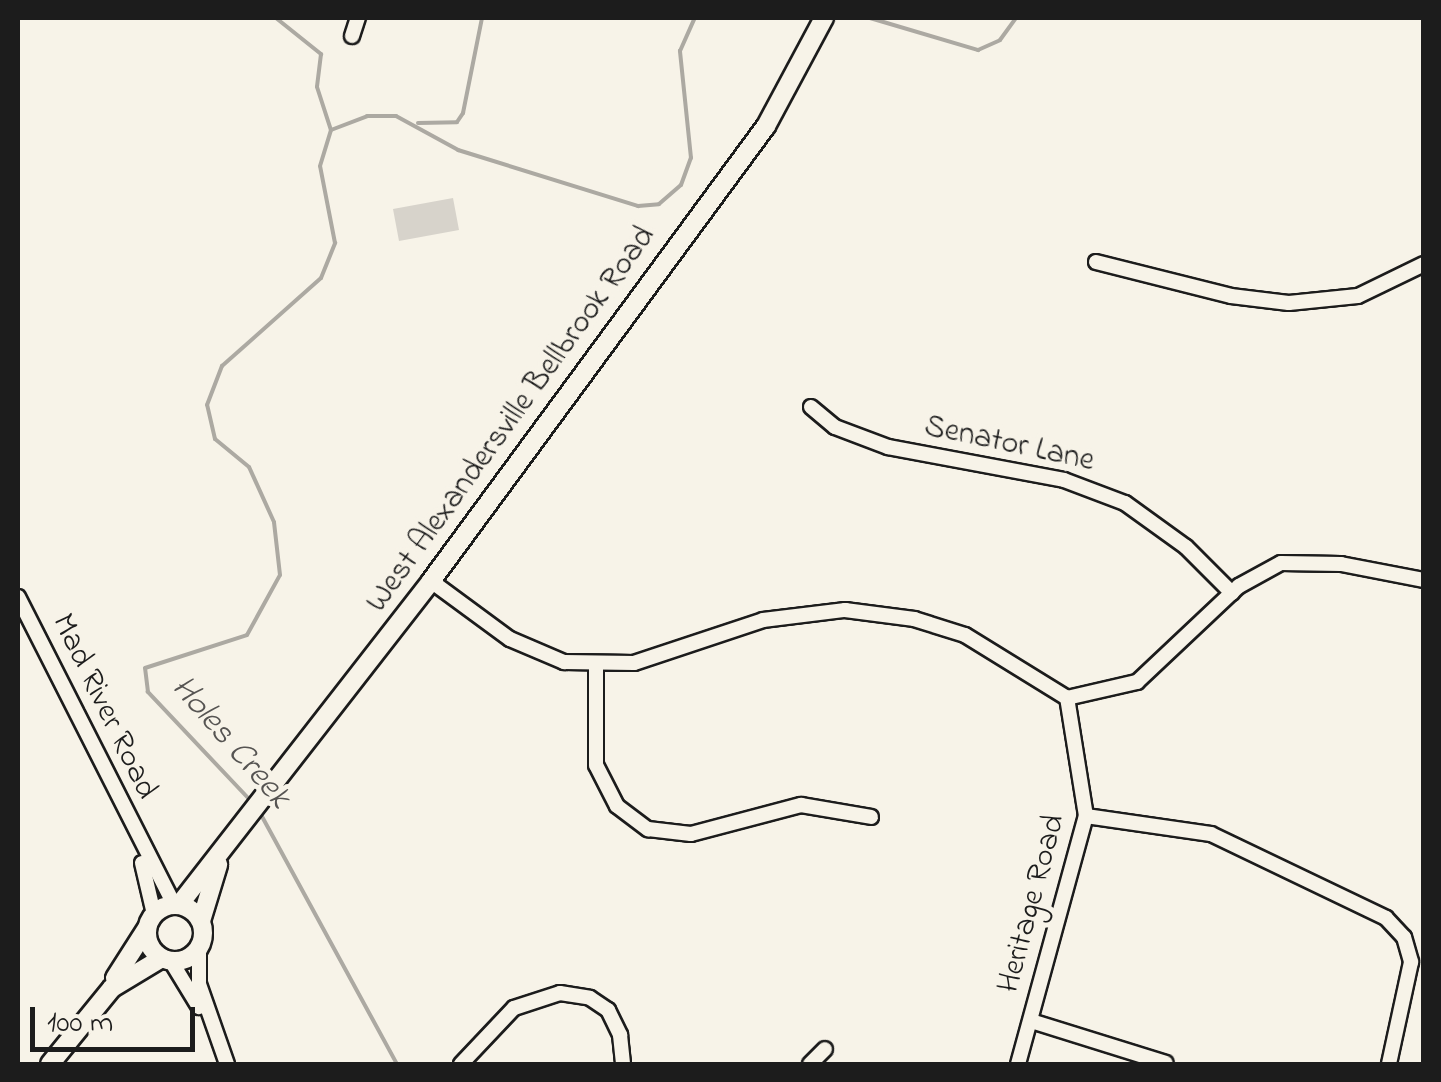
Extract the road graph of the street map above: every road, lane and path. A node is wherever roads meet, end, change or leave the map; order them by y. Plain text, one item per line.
1 (358, 18) edge
2 (822, 22) edge
3 (352, 36) dead end
4 (1096, 262) dead end
5 (1424, 264) edge
6 (811, 408) dead end
7 (1424, 580) edge
8 (431, 581) junction
9 (1232, 593) junction
10 (18, 597) edge
11 (596, 667) junction
12 (1067, 698) junction
13 (872, 816) dead end
14 (1086, 816) junction
15 (138, 843) junction
16 (228, 844) junction
17 (176, 904) junction
18 (151, 920) junction
19 (202, 922) junction
20 (199, 947) junction
21 (167, 959) junction
22 (112, 988) junction
23 (1030, 1021) junction
24 (215, 1033) junction
25 (826, 1050) dead end
26 (1166, 1062) edge
27 (50, 1064) edge
28 (228, 1064) edge
29 (461, 1064) edge
30 (623, 1064) edge
31 (810, 1064) edge
32 (1018, 1064) edge
33 (1389, 1064) edge

1 - 3 street
2 - 8 main road, West Alexandersville Bellbrook Road
4 - 5 street
6 - 9 street, Senator Lane
7 - 9 street
8 - 11 street
8 - 16 main road, West Alexandersville Bellbrook Road
9 - 12 street
10 - 15 street, Mad River Road
11 - 12 street
11 - 13 street
12 - 14 street, Heritage Road
14 - 23 street, Heritage Road
14 - 33 street
15 - 17 street, Mad River Road
15 - 18 street, Mad River Road
16 - 17 main road, West Alexandersville Bellbrook Road
16 - 19 main road, West Alexandersville Bellbrook Road
17 - 18 main road, West Alexandersville Bellbrook Road
17 - 19 main road
18 - 21 main road
18 - 22 main road
19 - 20 main road, West Alexandersville Bellbrook Road
20 - 21 main road
20 - 24 street
21 - 22 main road
21 - 24 street
22 - 27 main road
23 - 26 street
23 - 32 street, Heritage Road
24 - 28 street
25 - 31 street
29 - 30 street

